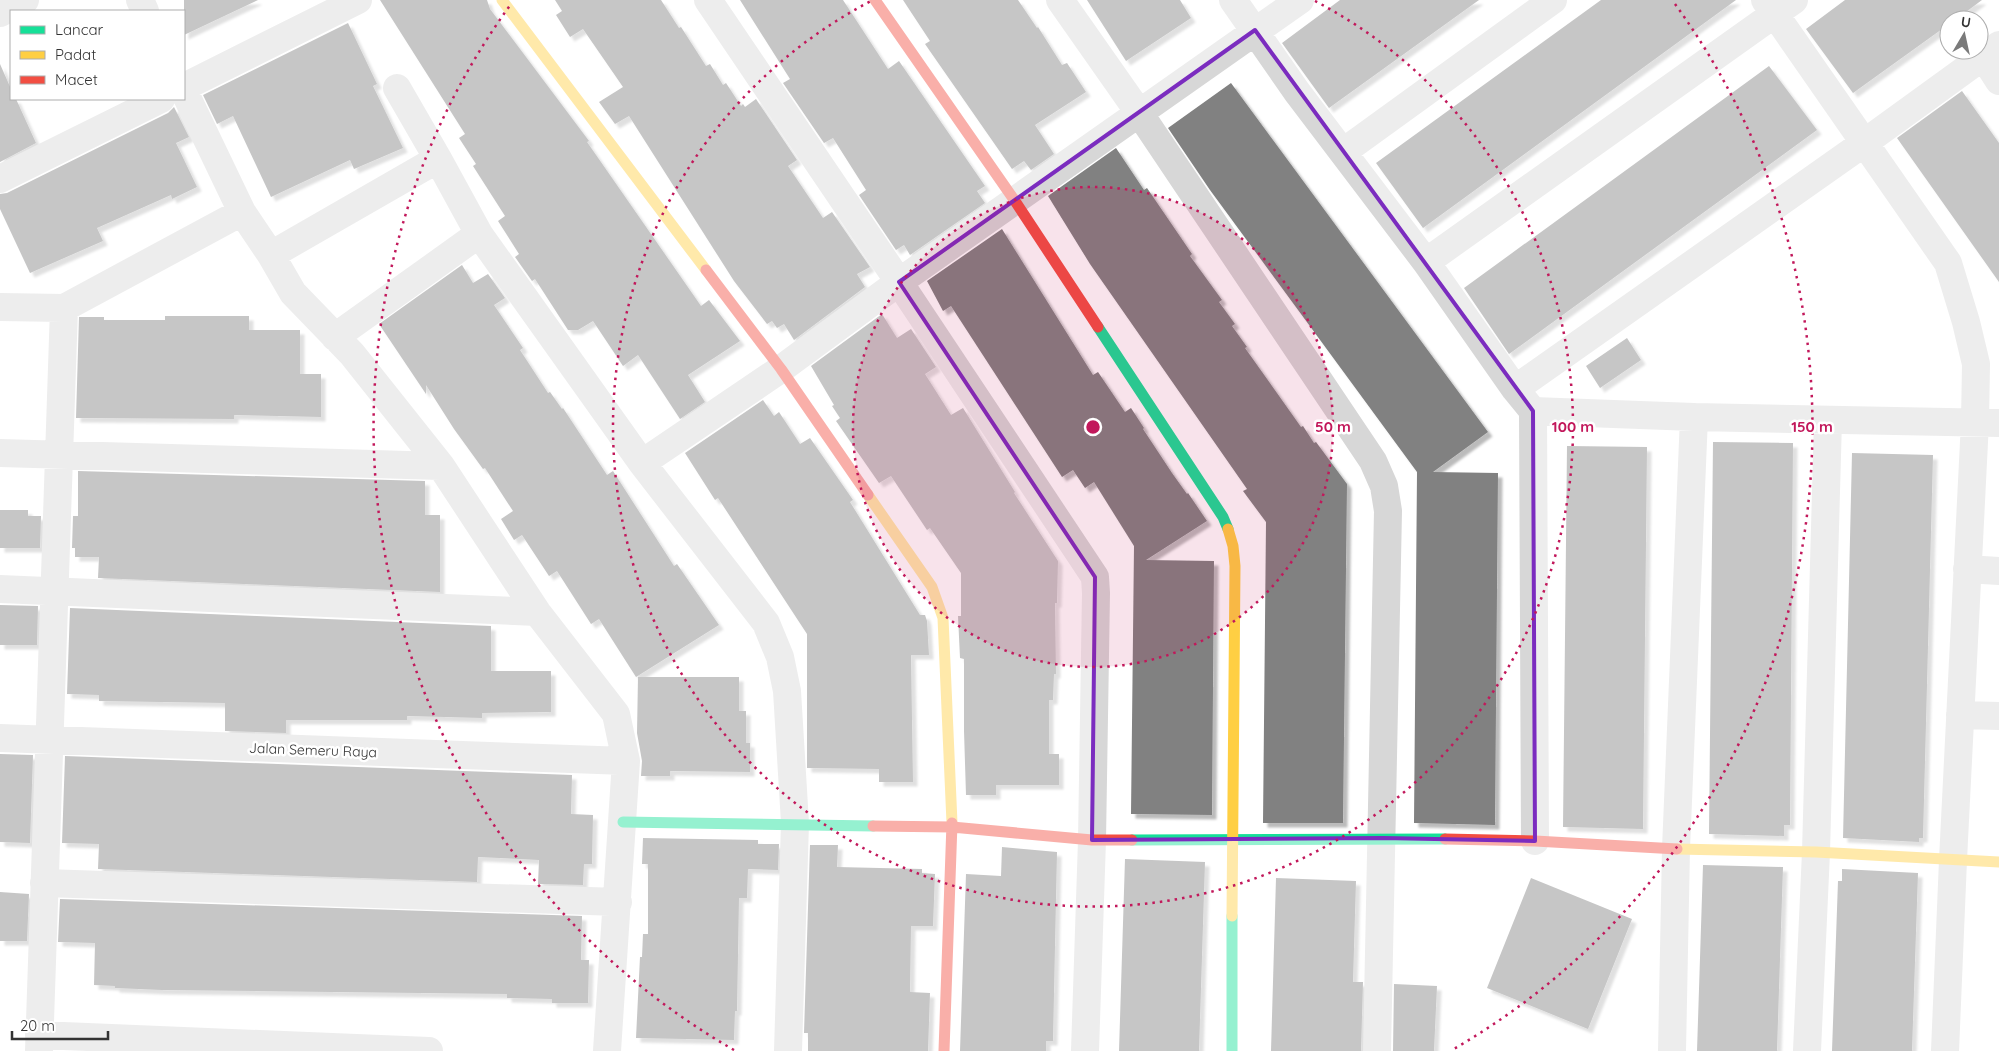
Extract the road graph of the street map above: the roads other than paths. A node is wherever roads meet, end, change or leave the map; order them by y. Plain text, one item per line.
1 (25, 0) edge
2 (358, 0) edge
3 (502, 0) edge
4 (708, 0) edge
5 (875, 0) edge
6 (1060, 0) edge
7 (1233, 0) edge
8 (1300, 0) edge
9 (1553, 0) edge
10 (1778, 5) edge
11 (0, 12) edge
12 (1255, 30) junction
13 (1991, 50) edge
14 (1999, 81) edge
15 (185, 86) edge
16 (397, 88) dead end
17 (185, 93) edge
18 (159, 100) edge
19 (1140, 114) junction
20 (1864, 143) junction
21 (1343, 152) junction
22 (438, 159) junction
23 (0, 179) edge
24 (1015, 201) junction
25 (242, 212) junction
26 (479, 234) junction
27 (271, 255) junction
28 (1426, 262) junction
29 (899, 282) junction
30 (0, 307) edge
31 (64, 308) junction
32 (335, 337) junction
33 (780, 369) junction
34 (1515, 389) junction
35 (1533, 411) junction
36 (1694, 417) junction
37 (1828, 420) junction
38 (1987, 423) edge
39 (0, 453) edge
40 (59, 456) junction
41 (642, 463) junction
42 (441, 466) junction
43 (1967, 569) junction
44 (1999, 571) edge
45 (0, 589) edge
46 (54, 590) junction
47 (537, 612) junction
48 (1960, 715) junction
49 (1999, 716) edge
50 (0, 738) edge
51 (50, 740) junction
52 (626, 761) junction
53 (623, 822) junction
54 (795, 824) junction
55 (952, 827) junction
56 (1382, 838) junction
57 (1092, 840) junction
58 (1232, 840) junction
59 (1535, 841) junction
60 (1676, 849) junction
61 (1816, 852) junction
62 (1952, 860) junction
63 (1999, 862) edge
64 (44, 884) junction
65 (618, 902) junction
66 (39, 1043) edge
67 (430, 1051) edge
68 (607, 1051) edge
69 (788, 1051) edge
70 (944, 1051) edge
71 (1085, 1051) edge
72 (1232, 1051) edge
73 (1377, 1051) edge
74 (1672, 1051) edge
75 (1807, 1051) edge
76 (1945, 1051) edge

1 - 11 street
2 - 15 street
3 - 33 street
4 - 29 street
5 - 24 street
6 - 19 street
7 - 12 street
8 - 12 street
9 - 21 street
10 - 20 street
10 - 28 street
12 - 19 street
12 - 21 street
13 - 14 street
13 - 20 street
16 - 22 street
17 - 25 street
18 - 23 street
19 - 24 street
19 - 56 street
20 - 34 street
20 - 38 street
21 - 28 street
22 - 26 street
22 - 27 street
24 - 29 street
24 - 58 street
25 - 27 street
25 - 31 street
26 - 32 street
26 - 41 street
27 - 32 street
28 - 34 street
29 - 33 street
29 - 57 street
30 - 31 street
31 - 40 street
32 - 42 street
33 - 41 street
33 - 55 street
34 - 35 street
35 - 36 street
35 - 59 street
36 - 37 street
36 - 60 street
37 - 38 street
37 - 61 street
38 - 43 street
39 - 40 street
40 - 42 street
40 - 46 street
41 - 54 street
42 - 47 street
43 - 44 street
43 - 48 street
45 - 46 street
46 - 47 street
46 - 51 street
47 - 52 street
48 - 49 street
48 - 62 street
50 - 51 street, Jalan Semeru Raya
51 - 52 street, Jalan Semeru Raya
51 - 64 street
52 - 53 street
53 - 54 street
53 - 65 street
54 - 55 street
54 - 69 street
55 - 57 street
55 - 70 street
56 - 58 street
56 - 59 street
56 - 73 street
57 - 58 street
57 - 71 street
58 - 72 street
59 - 60 street
60 - 61 street
60 - 74 street
61 - 62 street
61 - 75 street
62 - 63 street
62 - 76 street
64 - 65 street
64 - 66 street
65 - 68 street
66 - 67 street

